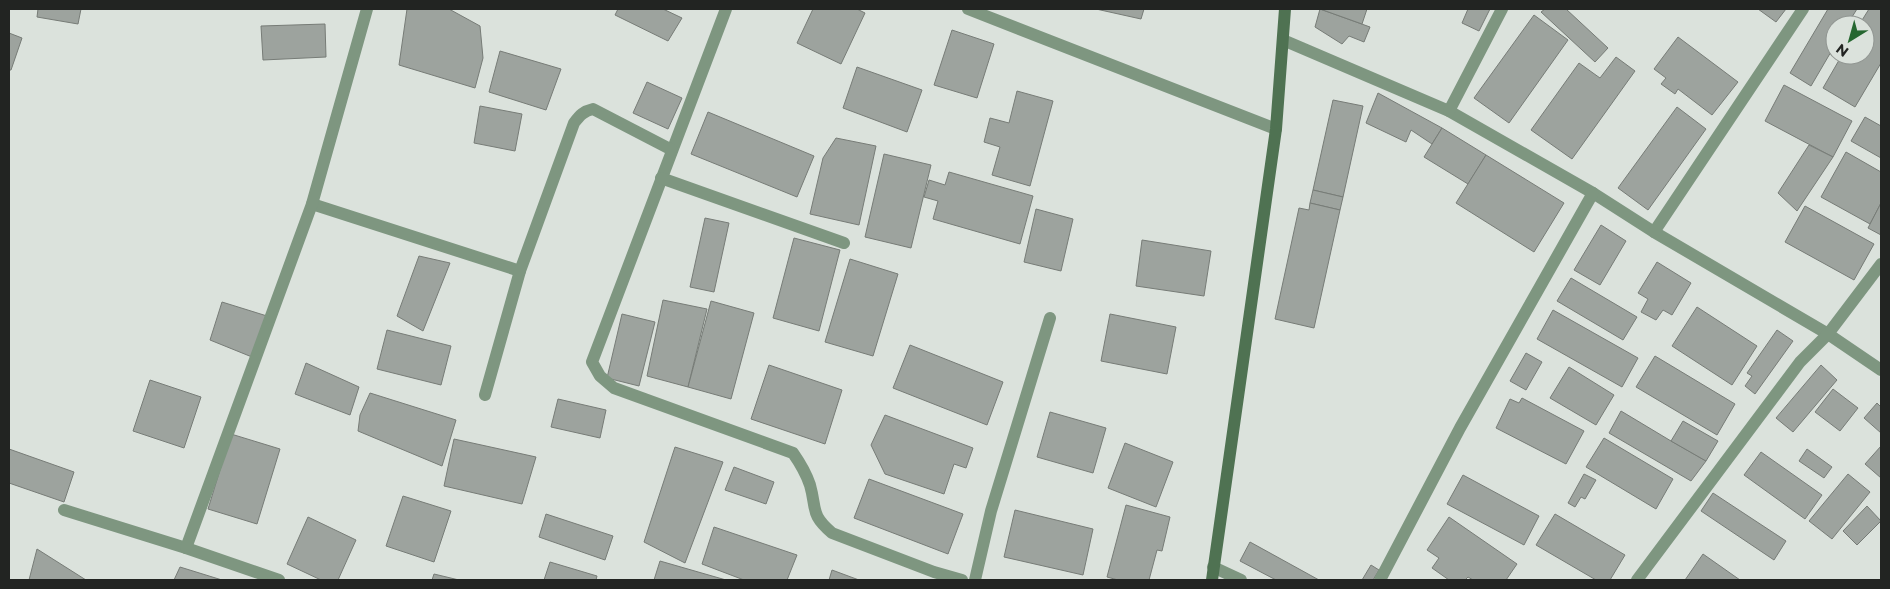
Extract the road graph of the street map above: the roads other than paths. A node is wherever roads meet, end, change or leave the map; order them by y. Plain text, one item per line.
1 (368, 9) edge
2 (726, 9) edge
3 (968, 9) edge
4 (1285, 9) edge
5 (1502, 9) edge
6 (1803, 9) edge
7 (1283, 40) junction
8 (1449, 110) junction
9 (1276, 129) junction
10 (672, 150) junction
11 (661, 178) junction
12 (1593, 192) junction
13 (312, 204) junction
14 (1654, 232) junction
15 (844, 243) dead end
16 (1881, 264) edge
17 (520, 271) junction
18 (1050, 318) dead end
19 (1828, 334) junction
20 (1881, 370) edge
21 (484, 395) dead end
22 (64, 510) dead end
23 (186, 548) junction
24 (1213, 567) junction
25 (279, 580) edge
26 (962, 580) edge
27 (975, 580) edge
28 (1212, 580) edge
29 (1241, 580) edge
30 (1380, 580) edge
31 (1637, 580) edge

1 - 13 street
2 - 10 street
3 - 9 street
4 - 7 street
5 - 8 street
6 - 14 street
7 - 8 street
7 - 9 street
8 - 12 street
9 - 24 street
10 - 11 street
10 - 17 street
11 - 15 street
11 - 26 street
12 - 14 street
12 - 30 street
13 - 17 street
13 - 23 street
14 - 19 street
16 - 19 street
17 - 21 street
18 - 27 street
19 - 20 street
19 - 31 street
22 - 23 street
23 - 25 street
24 - 28 street
24 - 29 street

